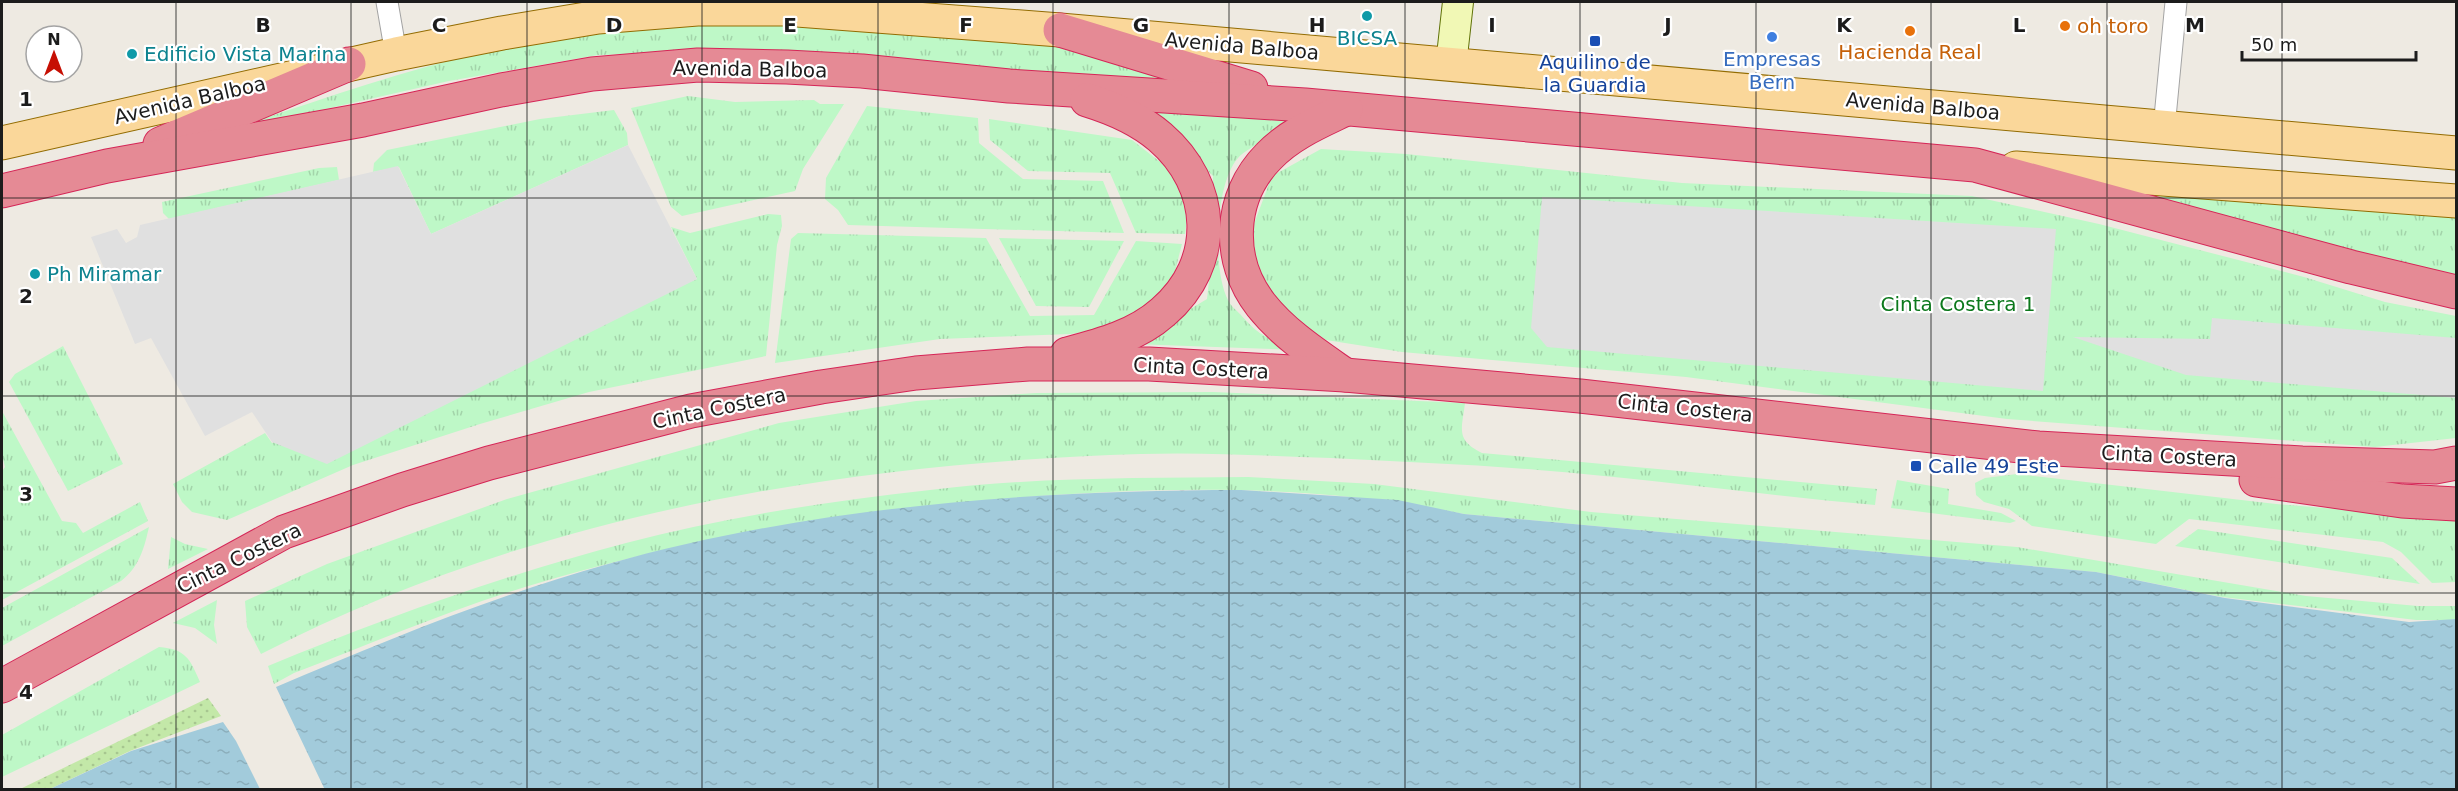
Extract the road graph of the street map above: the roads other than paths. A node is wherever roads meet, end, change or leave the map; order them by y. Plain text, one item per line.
1 (387, 2) edge
2 (1458, 2) edge
3 (2176, 2) edge
4 (1060, 30) junction
5 (396, 54) junction
6 (349, 64) junction
7 (1451, 65) junction
8 (1009, 86) junction
9 (1305, 105) junction
10 (1346, 108) junction
11 (2164, 128) junction
12 (2, 143) edge
13 (2457, 153) edge
14 (1975, 165) junction
15 (107, 166) junction
16 (2, 191) edge
17 (2457, 201) edge
18 (2457, 292) edge
19 (1028, 364) junction
20 (1345, 375) junction
21 (2038, 448) junction
22 (2457, 463) edge
23 (2457, 504) edge
24 (2, 686) edge

1 - 5 street
2 - 7 street
3 - 11 street
4 - 5 main road, Avenida Balboa
4 - 7 main road, Avenida Balboa
4 - 9 highway
5 - 6 main road, Avenida Balboa
6 - 12 main road, Avenida Balboa
6 - 15 highway
7 - 11 main road, Avenida Balboa
8 - 9 highway, Avenida Balboa
8 - 15 highway, Avenida Balboa
8 - 19 highway
9 - 10 highway, Avenida Balboa
10 - 14 highway, Avenida Balboa
10 - 20 highway
11 - 13 main road, Avenida Balboa
14 - 17 main road, Avenida Balboa
14 - 18 highway, Avenida Balboa
15 - 16 highway, Avenida Balboa
19 - 20 highway, Cinta Costera
19 - 24 highway, Cinta Costera
20 - 21 highway, Cinta Costera
21 - 22 highway, Cinta Costera
21 - 23 highway

